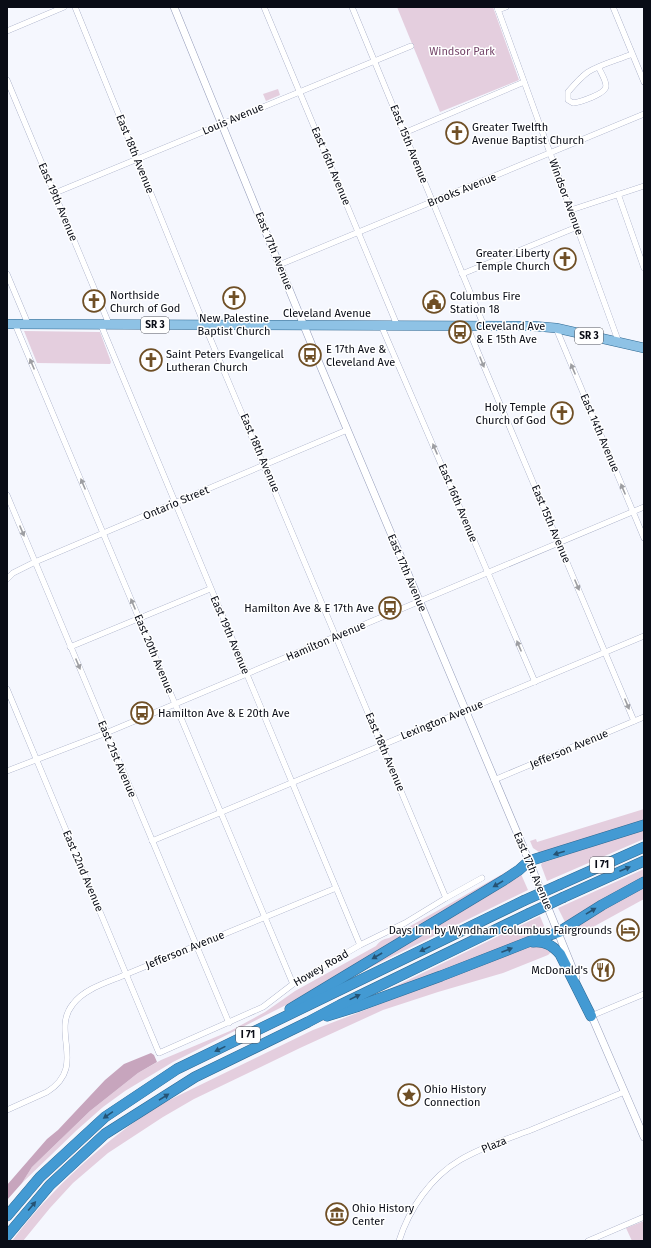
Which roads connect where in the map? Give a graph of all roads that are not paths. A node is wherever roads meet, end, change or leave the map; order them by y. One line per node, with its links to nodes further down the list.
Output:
1 (64, 7): 9 (street)
2 (75, 7): 22 (street, East 18th Avenue)
3 (174, 7): 19 (street, East 17th Avenue)
4 (264, 7): 17 (street, East 16th Avenue)
5 (352, 7): 12 (street, East 15th Avenue)
6 (506, 7): 8 (street)
7 (613, 7): 11 (street)
8 (498, 9): 15 (street, Windsor Avenue)
9 (7, 31)
10 (411, 46): 12 (street, Louis Avenue)
11 (632, 54): 13 (street); 16 (street)
12 (374, 61): 17 (street, Louis Avenue); 20 (street, East 15th Avenue)
13 (599, 68): 13 (street)
14 (7, 80): 24 (street, East 19th Avenue)
15 (524, 82): 20 (street); 21 (street, Windsor Avenue)
16 (644, 82)
17 (300, 92): 19 (street, Louis Avenue); 29 (street, East 16th Avenue)
18 (644, 114): 21 (street, Brooks Avenue)
19 (222, 124): 22 (street, Louis Avenue); 30 (street, East 17th Avenue)
20 (404, 133): 26 (street, East 15th Avenue)
21 (550, 153): 26 (street, Brooks Avenue); 27 (street, Windsor Avenue)
22 (137, 159): 24 (street, Louis Avenue); 37 (street, East 18th Avenue)
23 (644, 186): 25 (street)
24 (54, 193): 36 (street, East 19th Avenue)
25 (618, 194): 27 (street); 31 (street)
26 (433, 202): 29 (street, Brooks Avenue); 33 (street, East 15th Avenue)
27 (571, 210): 28 (street, Windsor Avenue)
28 (577, 227): 33 (street); 44 (street, Windsor Avenue)
29 (358, 232): 30 (street, Brooks Avenue); 40 (street, East 16th Avenue)
30 (279, 265): 38 (street, East 17th Avenue)
31 (644, 268)
32 (7, 274): 35 (street)
33 (462, 274): 42 (street, East 15th Avenue)
34 (11, 324): 35 (main road, Cleveland Avenue / SR 3); 52 (street, East 20th Avenue, one-way to 34)
35 (28, 324): 36 (main road, Cleveland Avenue / SR 3)
36 (105, 324): 37 (main road, Cleveland Avenue / SR 3); 49 (street, East 19th Avenue)
37 (206, 325): 38 (main road, Cleveland Avenue / SR 3); 47 (street, East 18th Avenue)
38 (304, 325): 39 (main road, Cleveland Avenue / SR 3); 46 (street, East 17th Avenue)
39 (381, 325): 40 (main road, Cleveland Avenue / SR 3); 56 (street, East 16th Avenue, one-way to 39)
40 (397, 325): 41 (main road, Cleveland Avenue / SR 3)
41 (467, 326): 42 (main road, Cleveland Avenue / SR 3); 54 (street, East 15th Avenue, one-way to 54)
42 (484, 326): 43 (main road, Cleveland Avenue / SR 3)
43 (556, 328): 44 (main road, Cleveland Avenue / SR 3); 51 (street, East 14th Avenue, one-way to 43)
44 (619, 342): 45 (main road, Cleveland Avenue / SR 3)
45 (644, 348)
46 (347, 430): 47 (street, Ontario Street); 59 (street, East 17th Avenue)
47 (265, 465): 49 (street, Ontario Street); 61 (street, East 18th Avenue)
48 (7, 495): 55 (street, East 21st Avenue, one-way to 55)
49 (175, 503): 52 (street, Ontario Street); 58 (street, East 19th Avenue)
50 (644, 507): 51 (street, Hamilton Avenue)
51 (633, 512): 53 (street, East 14th Avenue); 54 (street, Hamilton Avenue)
52 (103, 533): 55 (street, Ontario Street); 60 (street, East 20th Avenue, one-way to 52)
53 (644, 538)
54 (559, 542): 56 (street, Hamilton Avenue); 64 (street, East 15th Avenue, one-way to 64)
55 (35, 562): 57 (street, Ontario Street); 63 (street, East 21st Avenue)
56 (488, 573): 59 (street, Hamilton Avenue); 66 (street, East 16th Avenue, one-way to 56)
57 (7, 579)
58 (210, 589): 60 (street); 65 (street, East 19th Avenue)
59 (420, 602): 61 (street, Hamilton Avenue); 69 (street, East 17th Avenue)
60 (139, 619): 63 (street); 68 (street, East 20th Avenue)
61 (336, 636): 65 (street, Hamilton Avenue); 73 (street, East 18th Avenue)
62 (644, 636): 64 (street, Lexington Avenue)
63 (70, 647): 72 (street, East 21st Avenue, one-way to 72)
64 (605, 652): 66 (street, Lexington Avenue); 71 (street, East 15th Avenue, one-way to 71)
65 (246, 674): 68 (street, Hamilton Avenue); 77 (street, East 19th Avenue)
66 (535, 682): 69 (street, Lexington Avenue)
67 (7, 689): 74 (street, East 22nd Avenue)
68 (175, 704): 72 (street, Hamilton Avenue); 78 (street, East 20th Avenue)
69 (465, 711): 73 (street, Lexington Avenue); 76 (street, East 17th Avenue)
70 (644, 717): 71 (street, Jefferson Avenue)
71 (634, 721): 76 (street, Jefferson Avenue)
72 (106, 733): 74 (street, Hamilton Avenue); 80 (street, East 21st Avenue)
73 (382, 745): 77 (street, Lexington Avenue); 87 (street, East 18th Avenue)
74 (36, 760): 75 (street, Hamilton Avenue); 93 (street, East 22nd Avenue)
75 (7, 771)
76 (494, 780): 82 (street, East 17th Avenue)
77 (292, 783): 78 (street, Lexington Avenue); 86 (street, East 19th Avenue)
78 (220, 813): 80 (street, Lexington Avenue); 88 (street, East 20th Avenue)
79 (644, 825): 82 (highway, one-way to 82)
80 (152, 841): 92 (street, East 21st Avenue)
81 (644, 847): 99 (highway, I 71, one-way to 99, bridge)
82 (529, 861): 89 (street, East 17th Avenue); 99 (highway, one-way to 99)
83 (644, 861): 97 (highway, I 71, one-way to 83, bridge)
84 (482, 878): 87 (street, Howey Road)
85 (644, 882): 89 (highway, one-way to 85)
86 (336, 888): 88 (street, Jefferson Avenue); 91 (street, East 19th Avenue)
87 (446, 898): 91 (street, Howey Road)
88 (264, 917): 92 (street, Jefferson Avenue); 94 (street, East 20th Avenue)
89 (559, 932): 90 (highway); 96 (street, East 17th Avenue)
90 (528, 942): 96 (highway); 97 (highway, one-way to 90)
91 (360, 945): 94 (street, Howey Road)
92 (196, 946): 93 (street, Jefferson Avenue); 98 (street, East 21st Avenue)
93 (127, 974): 100 (street, East 22nd Avenue); 102 (street, Jefferson Avenue)
94 (293, 984): 98 (street, Howey Road)
95 (644, 994): 96 (street)
96 (591, 1016): 101 (street, East 17th Avenue)
97 (308, 1022): 106 (highway, I 71, one-way to 97)
98 (229, 1023): 100 (street, Howey Road)
99 (250, 1034): 104 (highway, I 71, one-way to 104)
100 (159, 1053)
101 (624, 1092): 103 (street, East 17th Avenue); 107 (street, Plaza)
102 (7, 1110)
103 (644, 1137)
104 (7, 1216)
105 (644, 1217): 108 (street)
106 (7, 1236)
107 (398, 1241)
108 (588, 1241)

